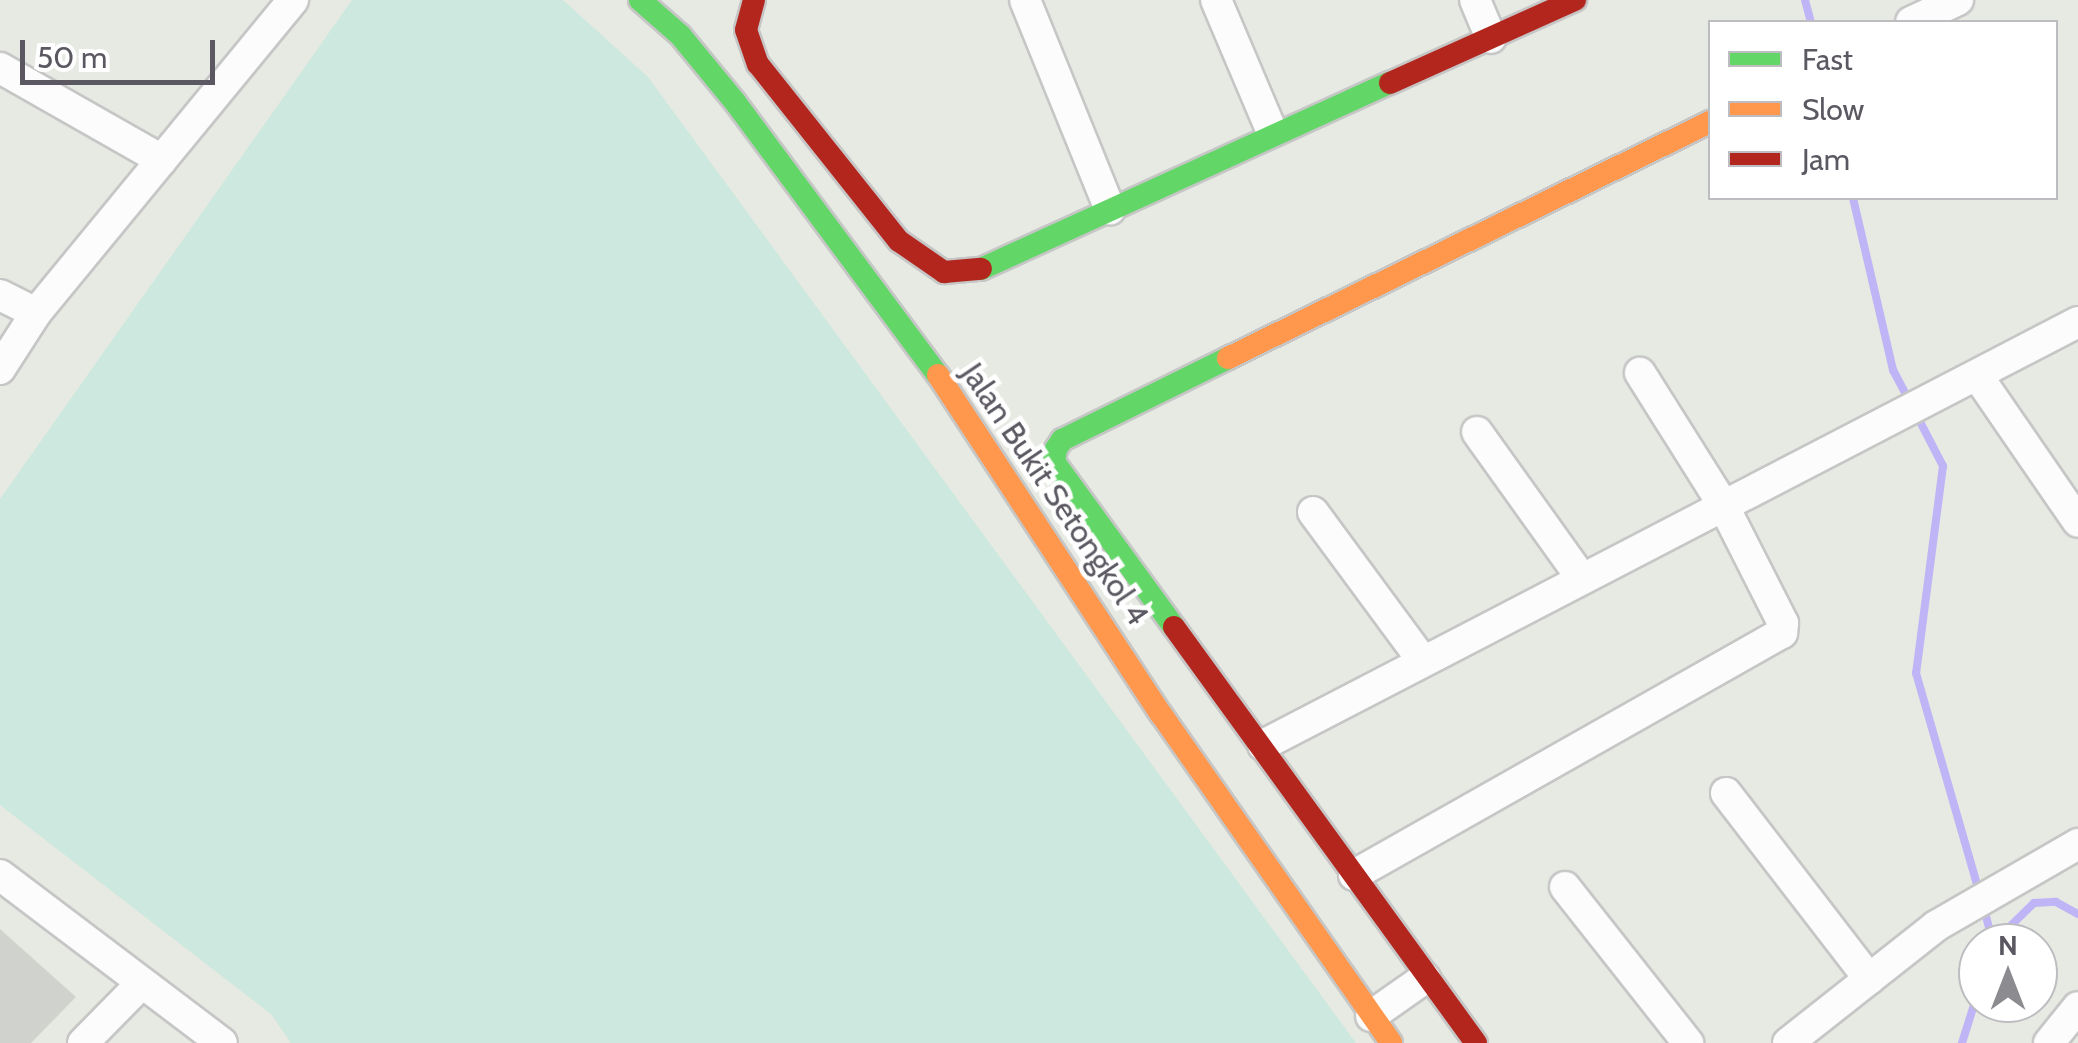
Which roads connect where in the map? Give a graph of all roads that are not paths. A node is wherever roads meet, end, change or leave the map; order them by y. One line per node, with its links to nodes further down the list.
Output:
1 (292, 0): 14 (street)
2 (640, 0): 38 (street, Jalan Bukit Setongkol 4)
3 (754, 0): 15 (street)
4 (1025, 0): 15 (street)
5 (1216, 0): 13 (street)
6 (1474, 0): 10 (street)
7 (1574, 0): 10 (street)
8 (1958, 0): 9 (street)
9 (1915, 20)
10 (1491, 38): 13 (street)
11 (0, 68): 14 (street)
12 (1708, 123): 28 (street)
13 (1272, 132): 15 (street)
14 (162, 160): 17 (street)
15 (1110, 209)
16 (0, 295): 17 (street)
17 (36, 313): 19 (street)
18 (2078, 322): 21 (street)
19 (0, 369)
20 (1640, 373): 23 (street)
21 (1964, 381): 23 (street); 25 (street)
22 (1477, 432): 26 (street)
23 (1722, 502): 26 (street); 32 (street)
24 (1313, 512): 27 (street)
25 (2078, 522)
26 (1581, 577): 27 (street)
27 (1423, 661): 28 (street)
28 (1264, 745): 32 (street)
29 (1726, 793): 35 (street)
30 (2066, 859): 35 (street)
31 (0, 875): 36 (street)
32 (1354, 875): 34 (street)
33 (1565, 888): 43 (street)
34 (1425, 978): 38 (street); 42 (street)
35 (1870, 979): 44 (street)
36 (142, 983): 39 (street); 40 (street)
37 (2078, 1007): 45 (street)
38 (1371, 1016): 41 (street, Jalan Bukit Setongkol 4)
39 (83, 1043)
40 (222, 1043)
41 (1391, 1043)
42 (1476, 1043)
43 (1688, 1043)
44 (1788, 1043)
45 (2048, 1043)

